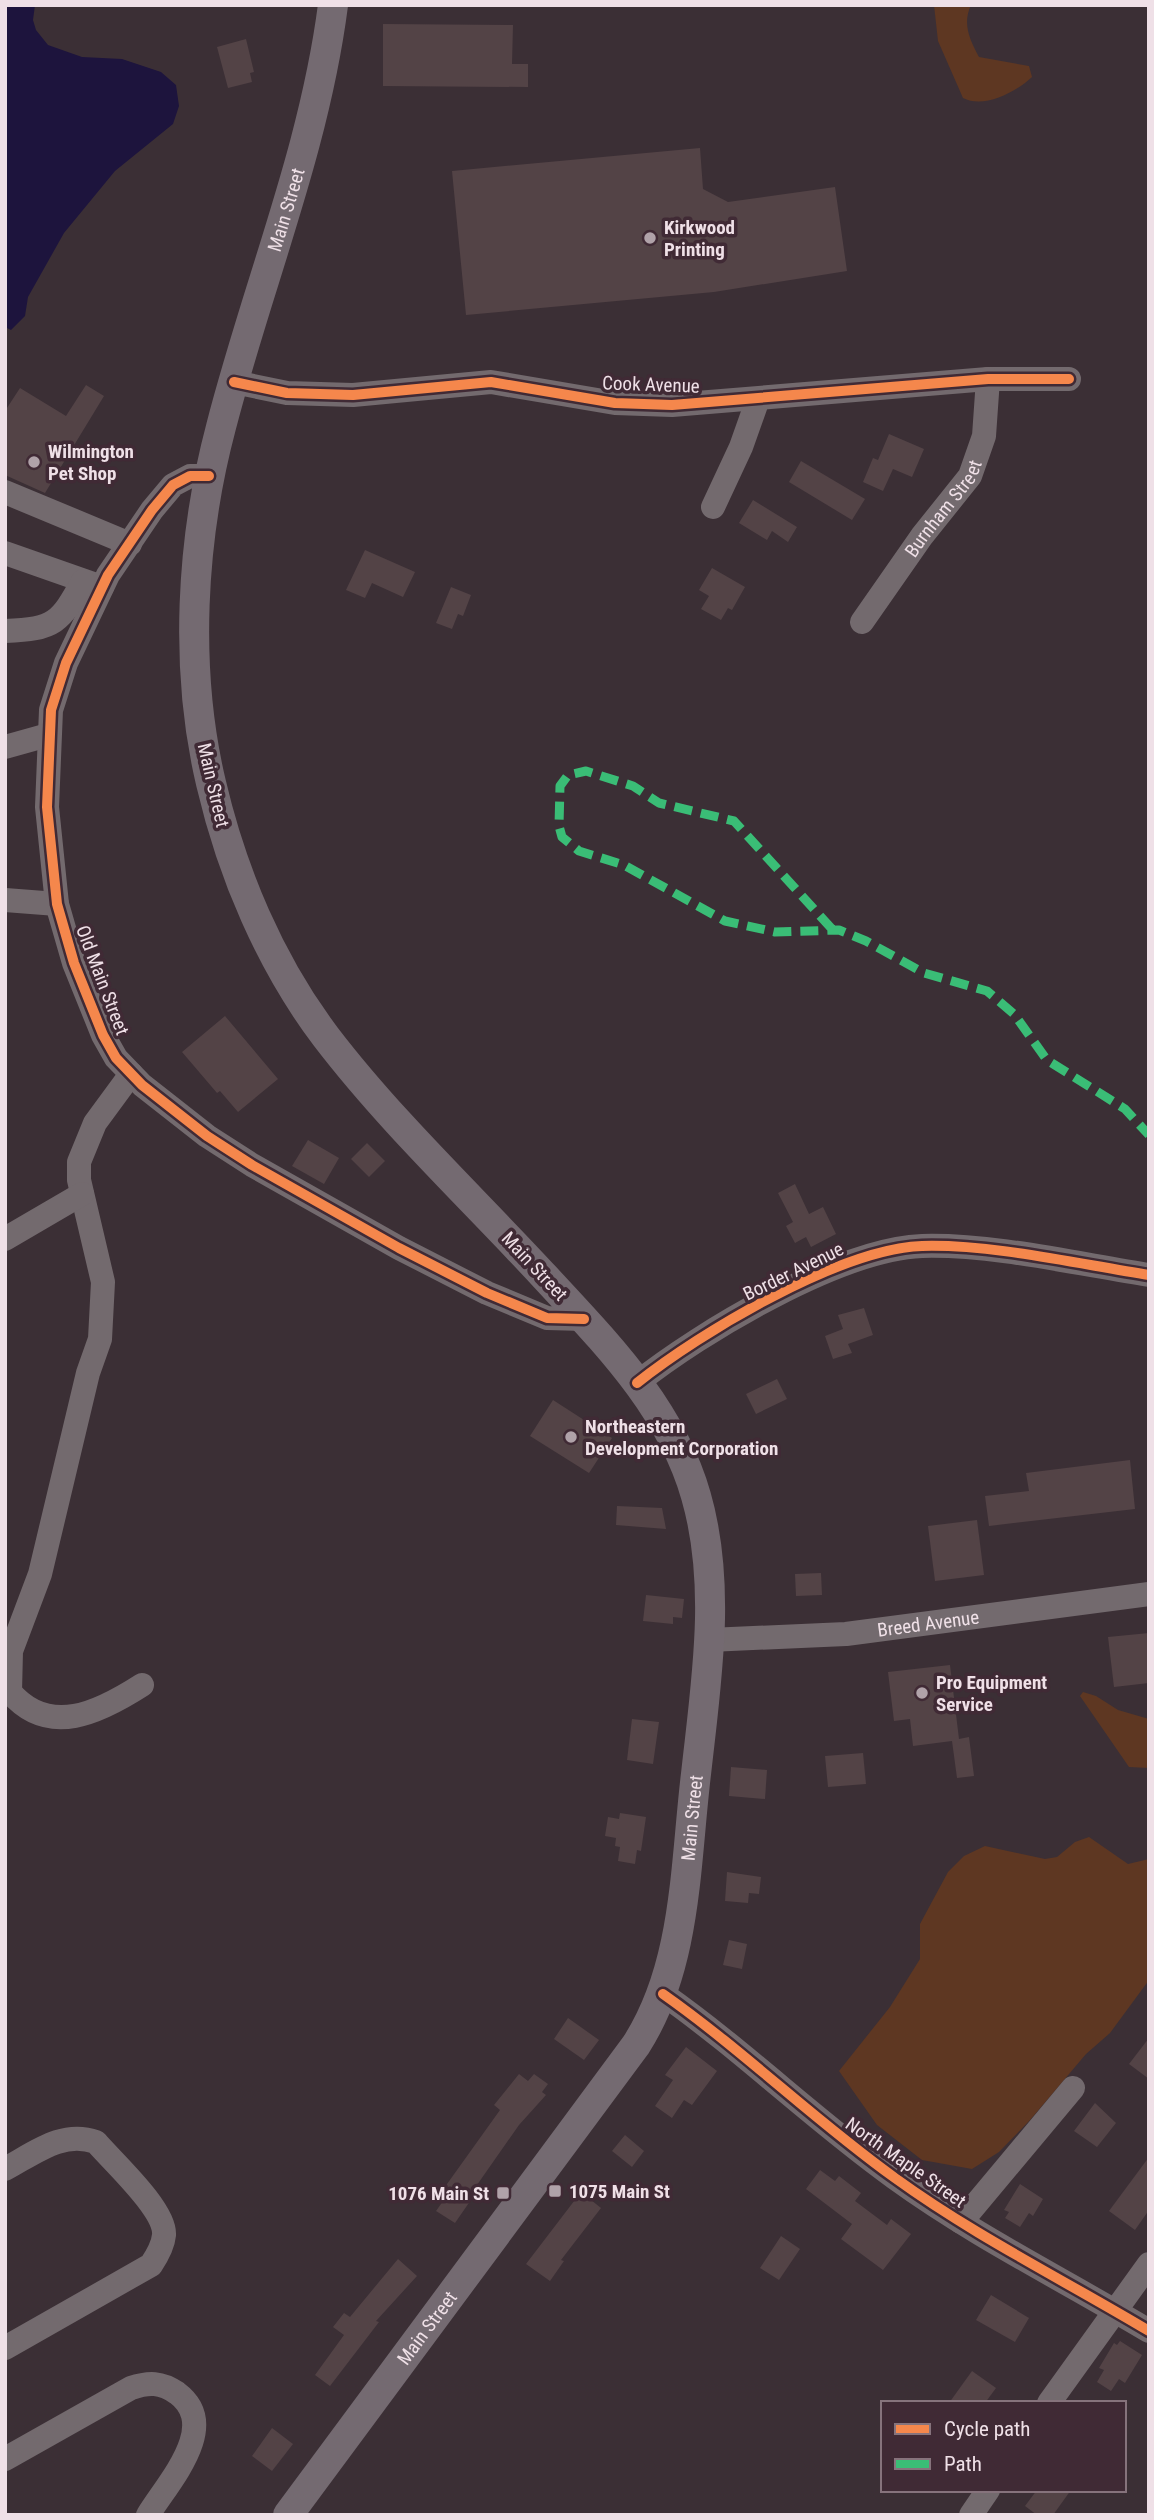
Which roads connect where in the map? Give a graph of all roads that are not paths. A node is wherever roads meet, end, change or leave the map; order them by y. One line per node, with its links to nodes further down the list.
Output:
1 (333, 5): 4 (main road, Main Street)
2 (988, 379): 3 (street, Cook Avenue); 5 (street, Cook Avenue); 12 (street, Burnham Street)
3 (1069, 379)
4 (234, 383): 5 (street, Cook Avenue); 6 (main road, Main Street)
5 (758, 399): 8 (street)
6 (209, 476): 9 (street, Old Main Street); 22 (main road, Main Street)
7 (5, 492): 9 (street)
8 (713, 507)
9 (130, 544): 11 (street, Old Main Street)
10 (5, 553): 11 (street)
11 (92, 584): 13 (street); 14 (street, Old Main Street)
12 (862, 622)
13 (5, 631)
14 (48, 735): 15 (street); 17 (street, Old Main Street)
15 (5, 747)
16 (5, 900): 17 (street)
17 (57, 904): 18 (street, Old Main Street)
18 (131, 1074): 19 (street); 22 (street, Old Main Street)
19 (82, 1194): 20 (street); 26 (street)
20 (5, 1239)
21 (1149, 1275): 23 (street, Border Avenue)
22 (584, 1319): 23 (main road, Main Street)
23 (637, 1384): 25 (main road, Main Street)
24 (1149, 1594): 25 (street, Breed Avenue)
25 (709, 1640): 27 (main road, Main Street)
26 (142, 1685)
27 (663, 1994): 30 (street, North Maple Street); 39 (main road, Main Street)
28 (1073, 2088): 30 (street)
29 (5, 2169): 34 (street)
30 (961, 2222): 32 (street, North Maple Street)
31 (1149, 2264): 32 (street)
32 (1114, 2310): 33 (street, North Maple Street); 35 (street)
33 (1149, 2331)
34 (5, 2348)
35 (1050, 2401)
36 (5, 2459): 38 (street)
37 (987, 2492): 40 (street)
38 (148, 2515)
39 (288, 2515)
40 (971, 2515)

